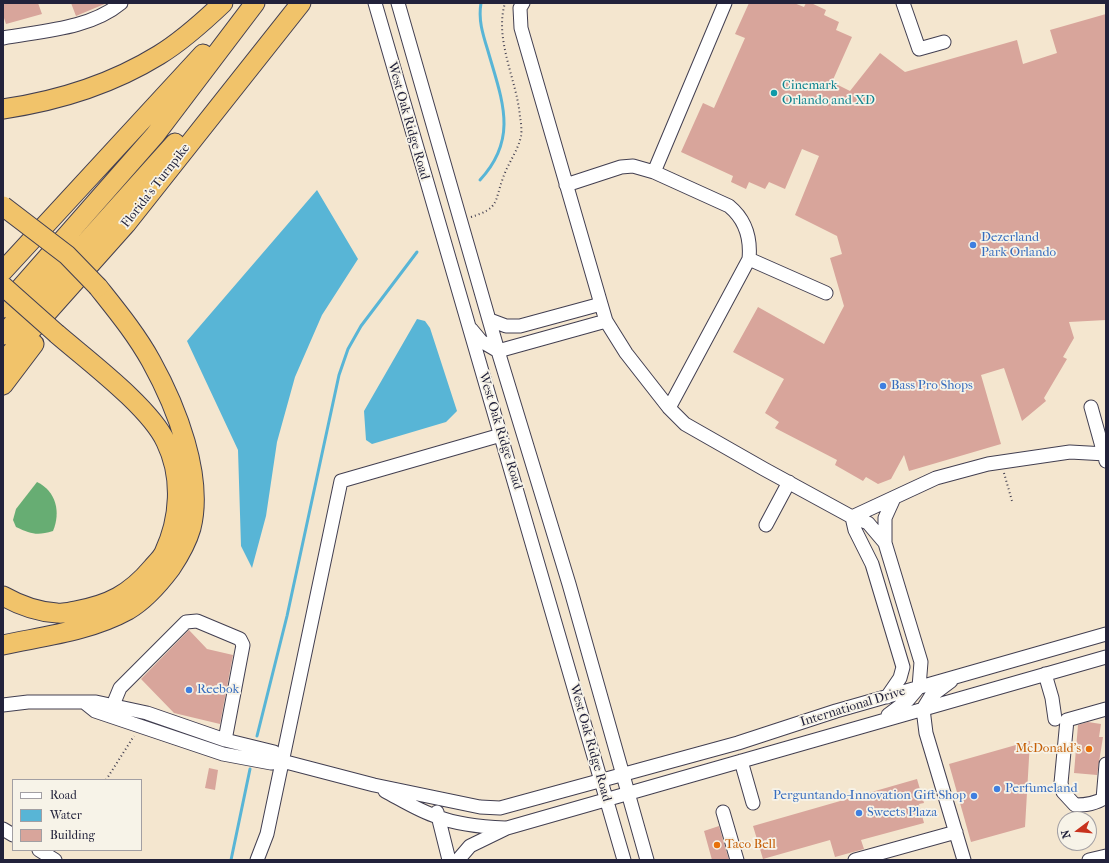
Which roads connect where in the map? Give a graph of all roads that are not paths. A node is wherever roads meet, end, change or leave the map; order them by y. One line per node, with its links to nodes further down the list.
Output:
1 (121, 3): 11 (street)
2 (223, 3): 13 (highway)
3 (250, 3): 19 (highway)
4 (255, 3): 23 (highway)
5 (301, 3): 17 (highway, Florida's Turnpike); 27 (highway)
6 (375, 3): 26 (street, West Oak Ridge Road)
7 (398, 3): 24 (street, West Oak Ridge Road)
8 (523, 3): 15 (street)
9 (725, 3): 14 (street)
10 (903, 3): 12 (street)
11 (3, 38)
12 (944, 42)
13 (3, 109)
14 (654, 172): 15 (street); 18 (street)
15 (566, 185): 22 (street)
16 (3, 206): 42 (highway, bridge)
17 (126, 224): 29 (highway, Florida's Turnpike); 30 (highway)
18 (749, 258): 21 (street); 32 (street)
19 (3, 271)
20 (3, 286): 40 (highway, bridge)
21 (826, 293)
22 (601, 304): 24 (street); 25 (street)
23 (3, 308)
24 (490, 320): 28 (street, West Oak Ridge Road)
25 (606, 321): 28 (street); 32 (street)
26 (467, 325): 28 (street); 33 (street, West Oak Ridge Road)
27 (3, 335)
28 (498, 351): 58 (street, West Oak Ridge Road)
29 (3, 362)
30 (3, 385)
31 (1092, 407): 34 (street)
32 (669, 408): 35 (street)
33 (501, 435): 55 (street); 59 (street, West Oak Ridge Road)
34 (1105, 456): 36 (street)
35 (789, 482): 37 (street); 38 (street)
36 (894, 498): 37 (street); 39 (street)
37 (852, 517): 39 (street); 47 (street)
38 (766, 525)
39 (884, 543): 46 (street)
40 (3, 596)
41 (1106, 634): 45 (street, International Drive)
42 (3, 645)
43 (1106, 657): 44 (street, International Drive)
44 (1045, 674): 49 (street, International Drive); 52 (street)
45 (961, 675): 46 (street, International Drive); 49 (street)
46 (920, 687): 47 (street, International Drive); 53 (street)
47 (887, 696): 58 (street, International Drive)
48 (3, 704): 51 (street)
49 (922, 709): 53 (street, International Drive); 70 (street)
50 (1106, 709): 63 (street)
51 (119, 710): 54 (street); 54 (street); 55 (street)
52 (1055, 719)
53 (876, 722): 56 (street, International Drive)
54 (225, 740): 55 (street)
55 (282, 761): 60 (street); 75 (street)
56 (740, 761): 61 (street, International Drive); 65 (street)
57 (1106, 764): 63 (street)
58 (623, 776): 59 (street, International Drive); 61 (street, West Oak Ridge Road)
59 (601, 782): 62 (street, International Drive); 64 (street, West Oak Ridge Road)
60 (374, 785): 62 (street, International Drive); 67 (street)
61 (628, 793): 64 (street, International Drive); 79 (street, West Oak Ridge Road)
62 (434, 796): 67 (street)
63 (1105, 798)
64 (606, 799): 68 (street, International Drive); 78 (street, West Oak Ridge Road)
65 (753, 803)
66 (723, 812): 80 (street)
67 (439, 818): 68 (street); 76 (street)
68 (507, 828): 77 (street)
69 (3, 829): 71 (street)
70 (956, 832): 81 (street); 82 (street)
71 (12, 834)
72 (41, 851): 74 (street)
73 (1106, 856): 83 (street)
74 (55, 860)
75 (257, 860)
76 (449, 860)
77 (458, 860)
78 (624, 860)
79 (647, 860)
80 (737, 860)
81 (855, 860)
82 (964, 860)
83 (1089, 860)

